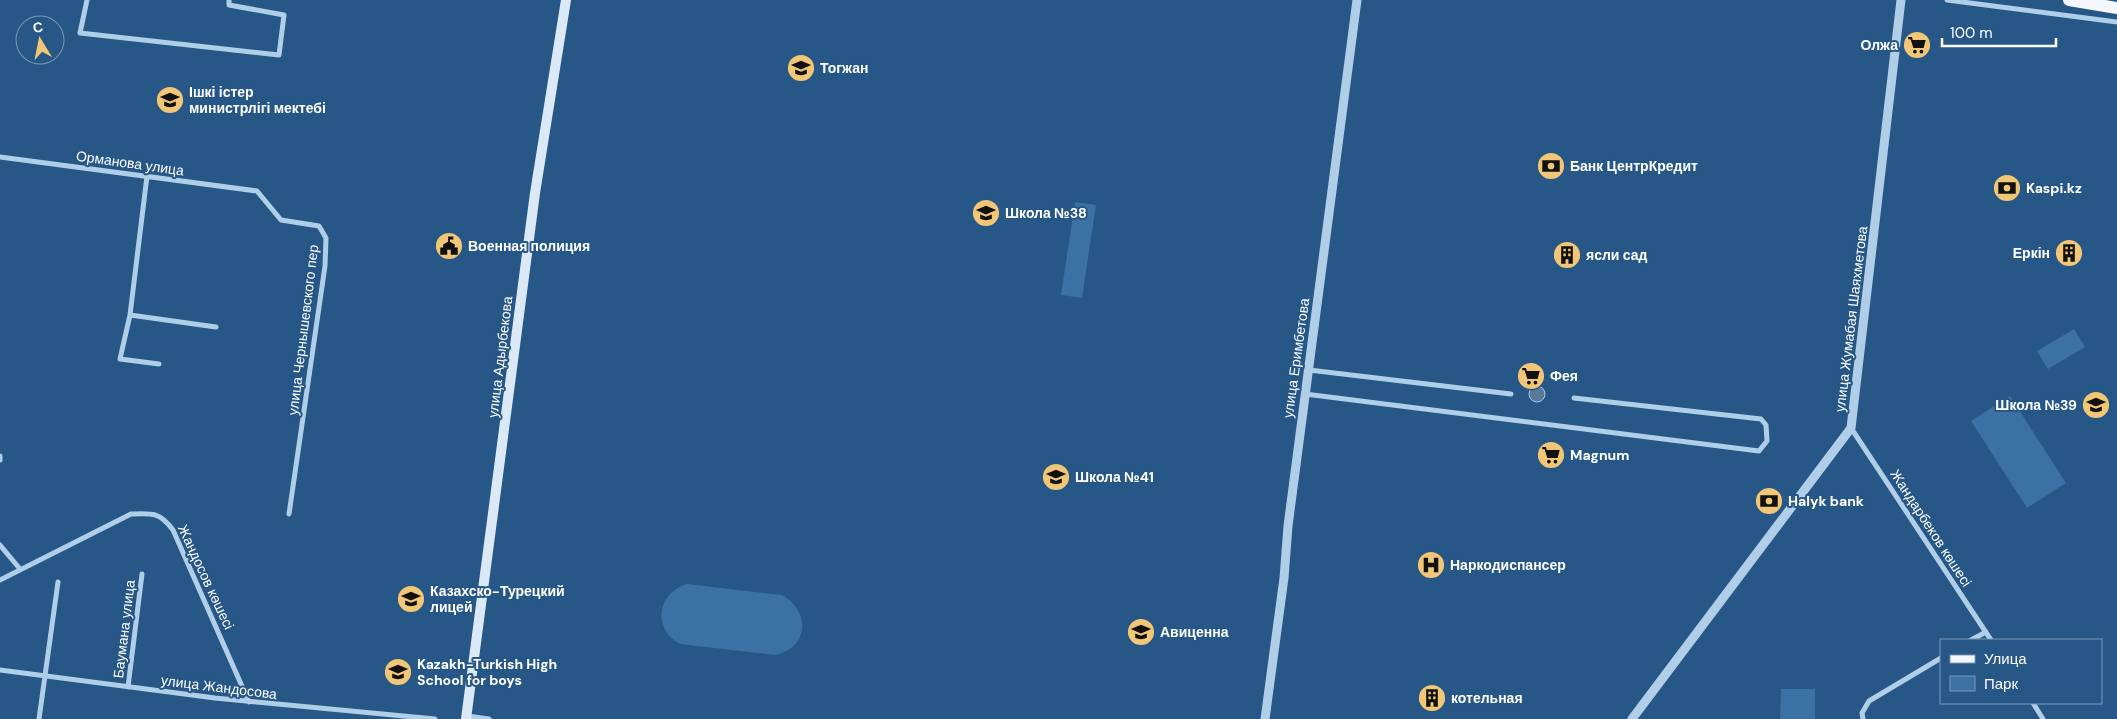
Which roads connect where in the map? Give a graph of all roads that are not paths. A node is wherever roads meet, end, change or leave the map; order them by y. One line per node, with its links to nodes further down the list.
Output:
1 (87, 0): 2 (street)
2 (229, 0)
3 (566, 0): 36 (main road, улица Адырбекова)
4 (1358, 0): 16 (street, улица Еримбетова)
5 (1901, 0): 20 (street, улица Жумабая Шаяхметова)
6 (1947, 0): 9 (street)
7 (2069, 0): 8 (main road)
8 (2117, 8)
9 (2117, 22)
10 (0, 157): 11 (street, Орманова улица)
11 (147, 176): 12 (street, Орманова улица); 13 (street)
12 (257, 191): 21 (street, улица Чернышевского пер)
13 (130, 314): 14 (street); 15 (street)
14 (216, 327)
15 (159, 364)
16 (1308, 370): 17 (street, улица Еримбетова); 18 (street)
17 (1305, 394): 19 (street); 40 (street, улица Еримбетова)
18 (1511, 394)
19 (1574, 398)
20 (1851, 428): 27 (street, Жандарбеков көшесі); 41 (street, улица Жумабая Шаяхметова)
21 (289, 514)
22 (0, 545): 23 (street)
23 (20, 569): 25 (street, Жандосов көшесі); 34 (street, Жандосов көшесі)
24 (142, 574): 33 (street, Баумана улица)
25 (0, 580)
26 (58, 582): 32 (street)
27 (1986, 632): 28 (street); 29 (street, Жандарбеков көшесі)
28 (1973, 639)
29 (1990, 639)
30 (1940, 659): 42 (street)
31 (0, 670): 32 (street, улица Жандосова)
32 (45, 676): 33 (street, улица Жандосова); 37 (street)
33 (128, 687): 34 (street, улица Жандосова)
34 (250, 702): 38 (street, улица Жандосова)
35 (2033, 704): 43 (street)
36 (467, 718): 39 (street)
37 (39, 719)
38 (435, 719)
39 (489, 719)
40 (1265, 719)
41 (1632, 719)
42 (1863, 719)
43 (2043, 719)

